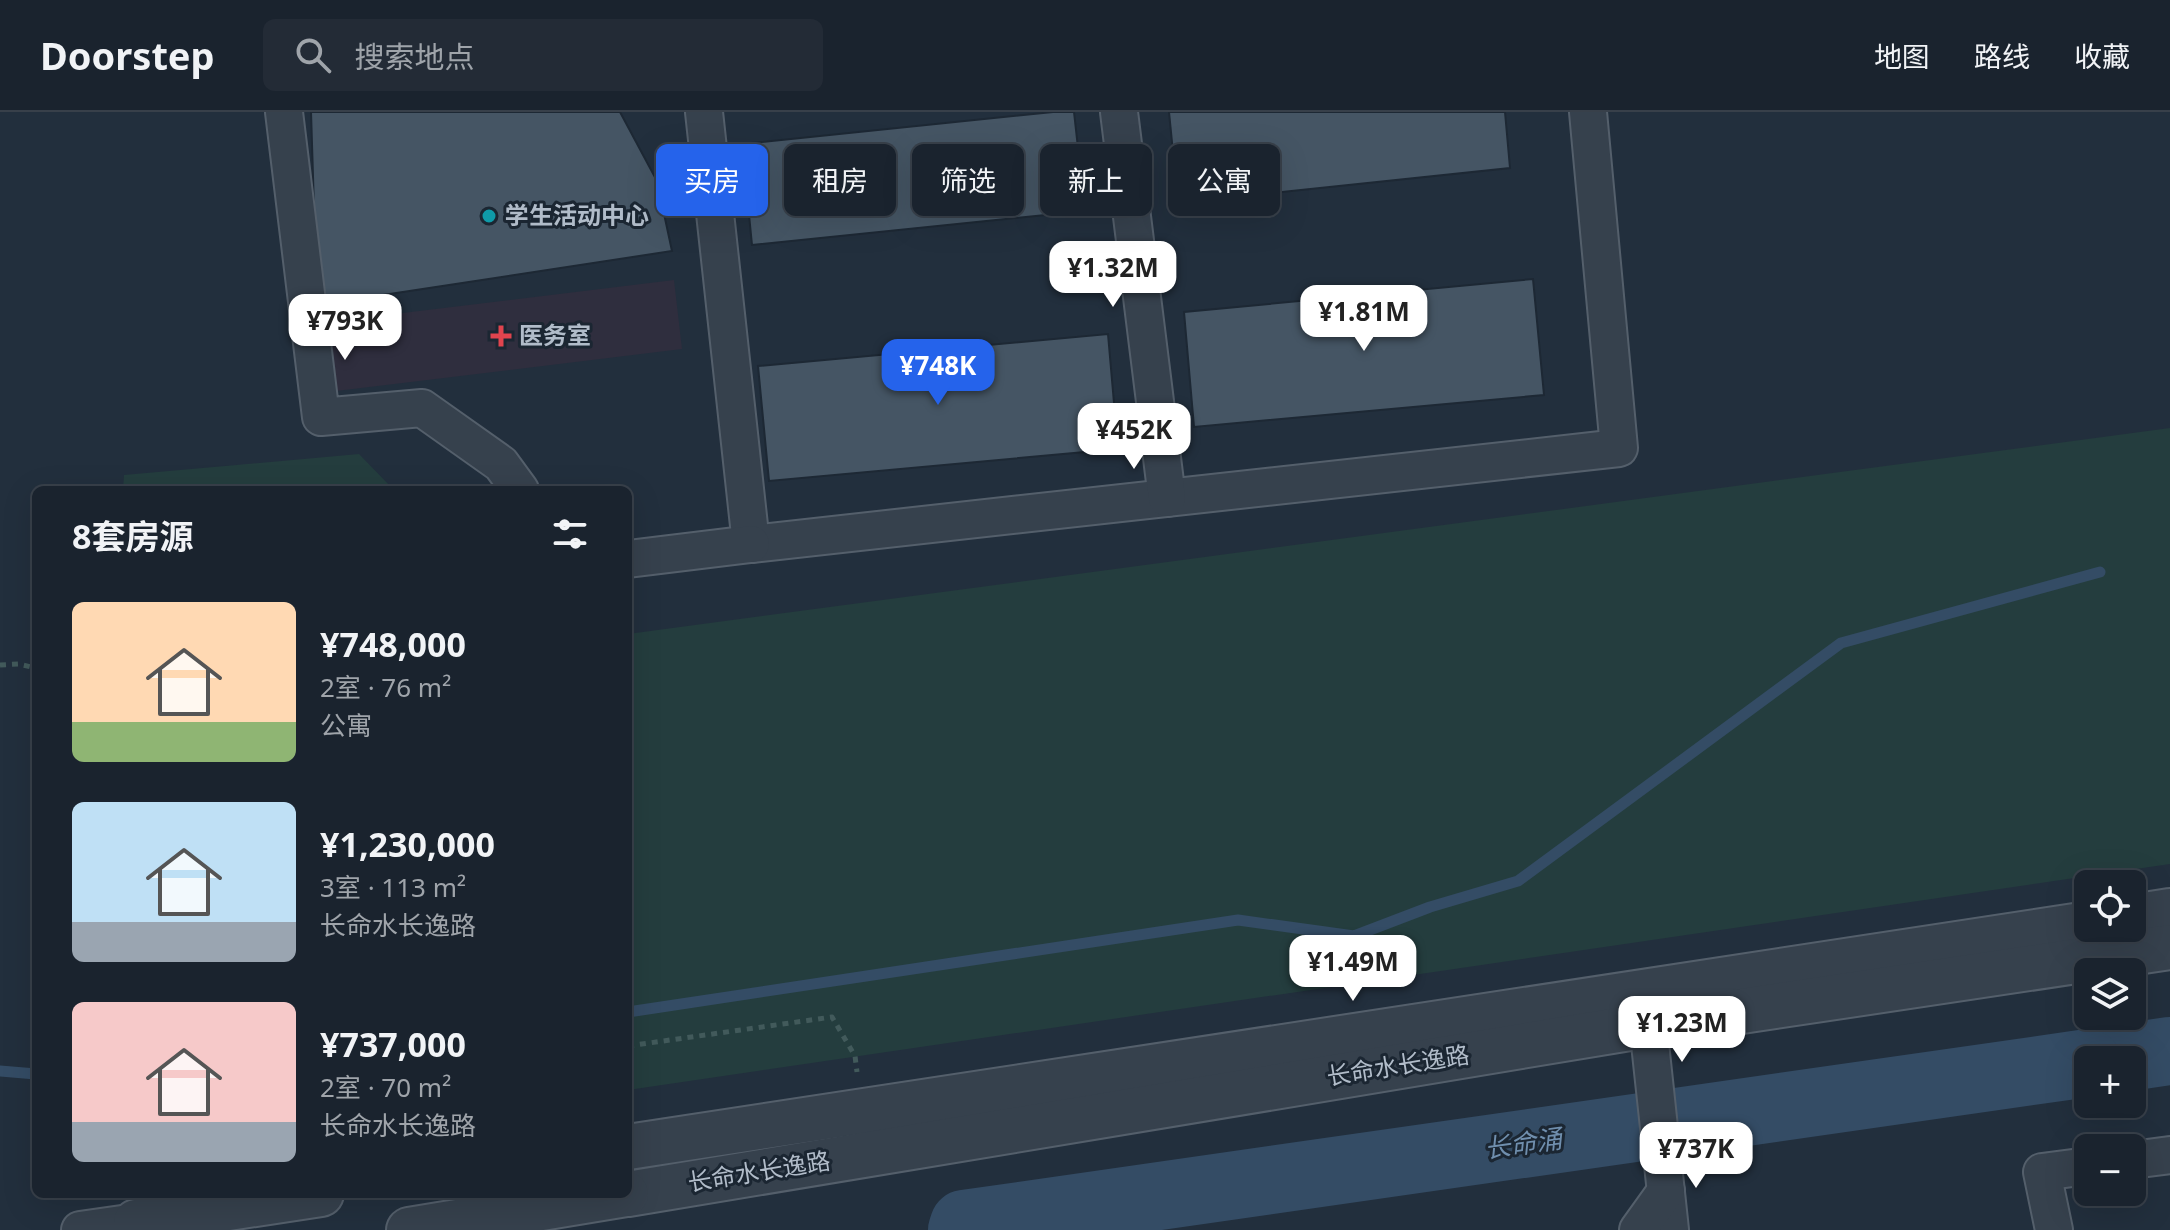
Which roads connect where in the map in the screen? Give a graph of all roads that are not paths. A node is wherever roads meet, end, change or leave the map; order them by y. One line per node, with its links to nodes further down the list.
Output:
1 (284, 112): 5 (street)
2 (704, 112): 7 (street)
3 (1119, 112): 6 (street)
4 (1588, 112): 6 (street)
5 (517, 486)
6 (1167, 498): 7 (street)
7 (751, 544): 8 (street)
8 (632, 559)
9 (2170, 911): 10 (street)
10 (2146, 915)
11 (2074, 926): 14 (street, 长命水长逸路)
12 (2170, 947): 13 (street, 长命水长逸路)
13 (1648, 1025): 18 (street); 19 (street, 长命水长逸路)
14 (632, 1146)
15 (2170, 1155): 16 (street)
16 (2146, 1158)
17 (2074, 1168): 27 (street)
18 (1665, 1174): 25 (street); 26 (street)
19 (632, 1193)
20 (299, 1198): 22 (street)
21 (603, 1198): 24 (street, 长命水长逸路)
22 (141, 1227): 23 (street)
23 (80, 1230)
24 (409, 1230)
25 (1638, 1230)
26 (1670, 1230)
27 (2054, 1230)

